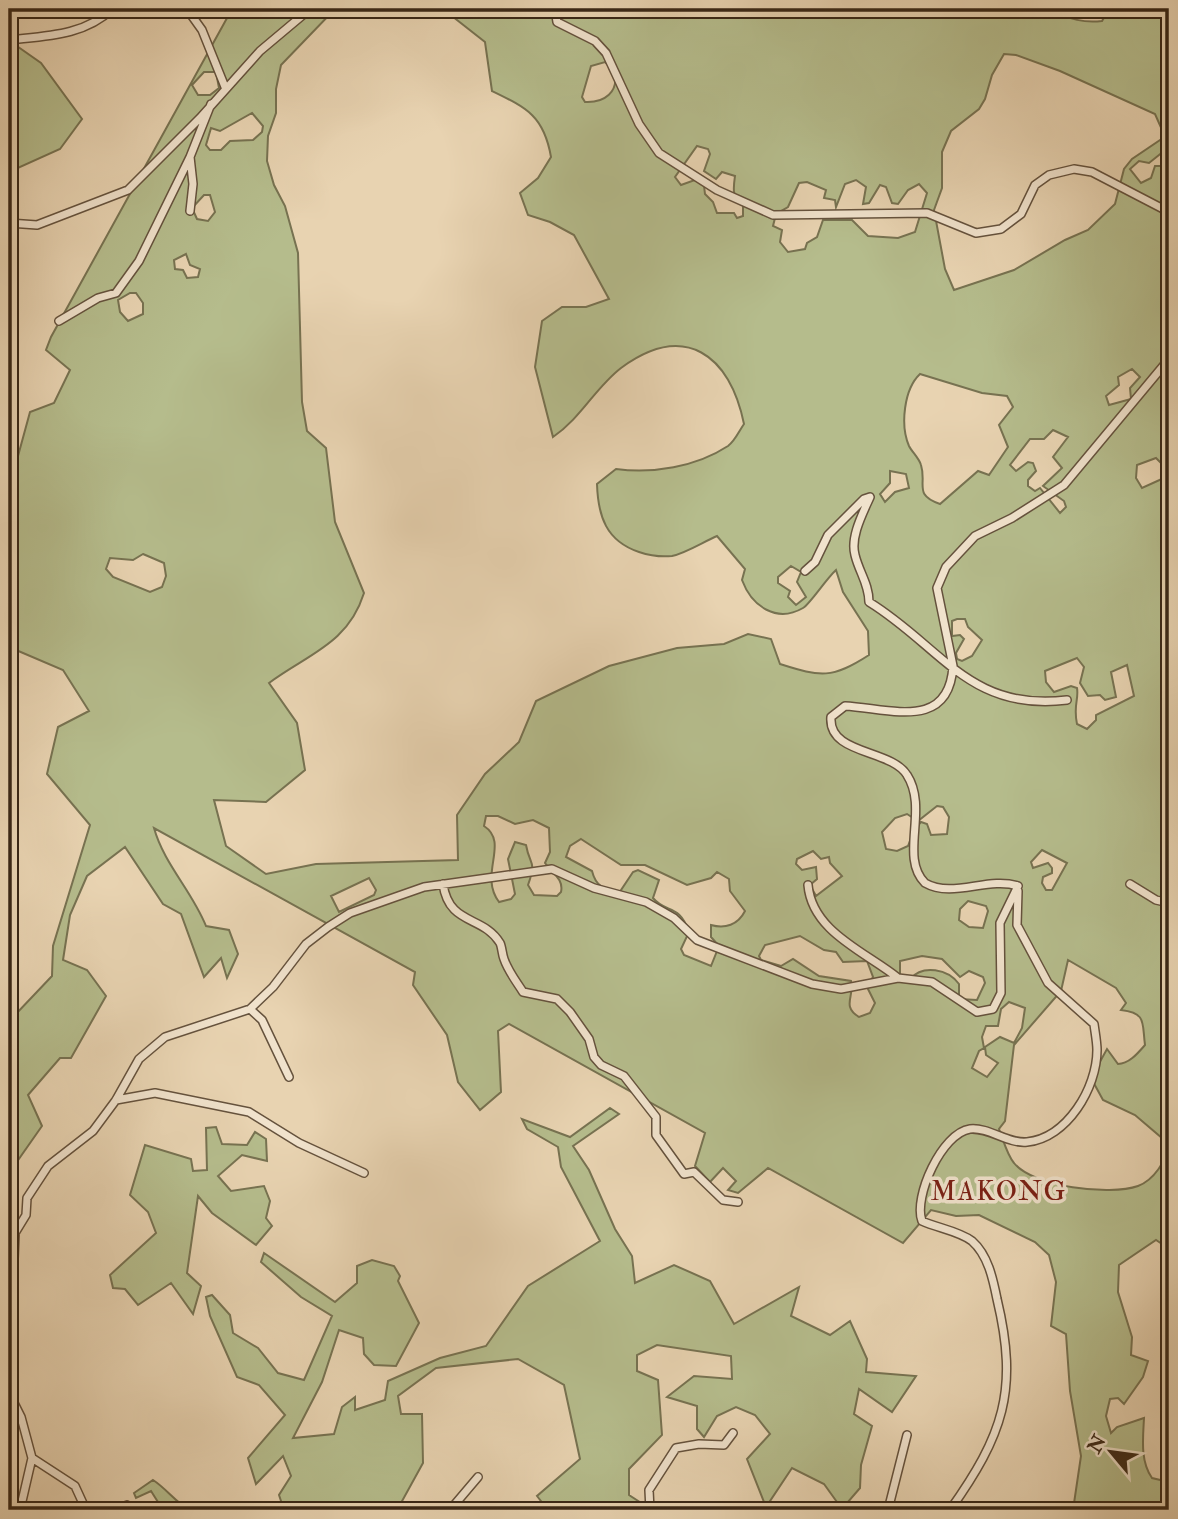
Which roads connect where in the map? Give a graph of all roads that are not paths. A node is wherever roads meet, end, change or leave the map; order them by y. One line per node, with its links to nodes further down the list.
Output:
1 (112, 9): 7 (street)
2 (187, 9): 6 (street)
3 (193, 9): 6 (street)
4 (310, 9): 8 (street)
5 (555, 9): 12 (street)
6 (202, 30): 8 (street)
7 (9, 40)
8 (225, 87): 9 (street)
9 (211, 104): 10 (street); 13 (street)
10 (190, 157): 11 (street); 14 (street)
11 (190, 211)
12 (1169, 212)
13 (9, 223)
14 (59, 321)
15 (1169, 359): 17 (street)
16 (805, 570): 17 (street)
17 (953, 666): 18 (street); 22 (street)
18 (1067, 700)
19 (443, 884): 24 (street); 25 (street); 29 (street)
20 (1130, 884): 23 (street)
21 (808, 885): 24 (street)
22 (1018, 886): 24 (street); 44 (street)
23 (1169, 903)
24 (898, 978)
25 (250, 1009): 26 (street); 27 (street)
26 (289, 1077)
27 (116, 1100): 28 (street); 31 (street)
28 (364, 1173)
29 (737, 1202)
30 (9, 1308): 31 (street)
31 (10, 1336): 32 (street)
32 (9, 1390): 35 (street)
33 (733, 1433): 42 (street)
34 (907, 1435): 43 (street)
35 (32, 1458): 38 (street); 39 (street)
36 (478, 1477): 41 (street)
37 (127, 1505): 40 (street)
38 (20, 1510)
39 (86, 1510)
40 (115, 1510)
41 (450, 1510)
42 (650, 1510)
43 (888, 1510)
44 (950, 1510)

